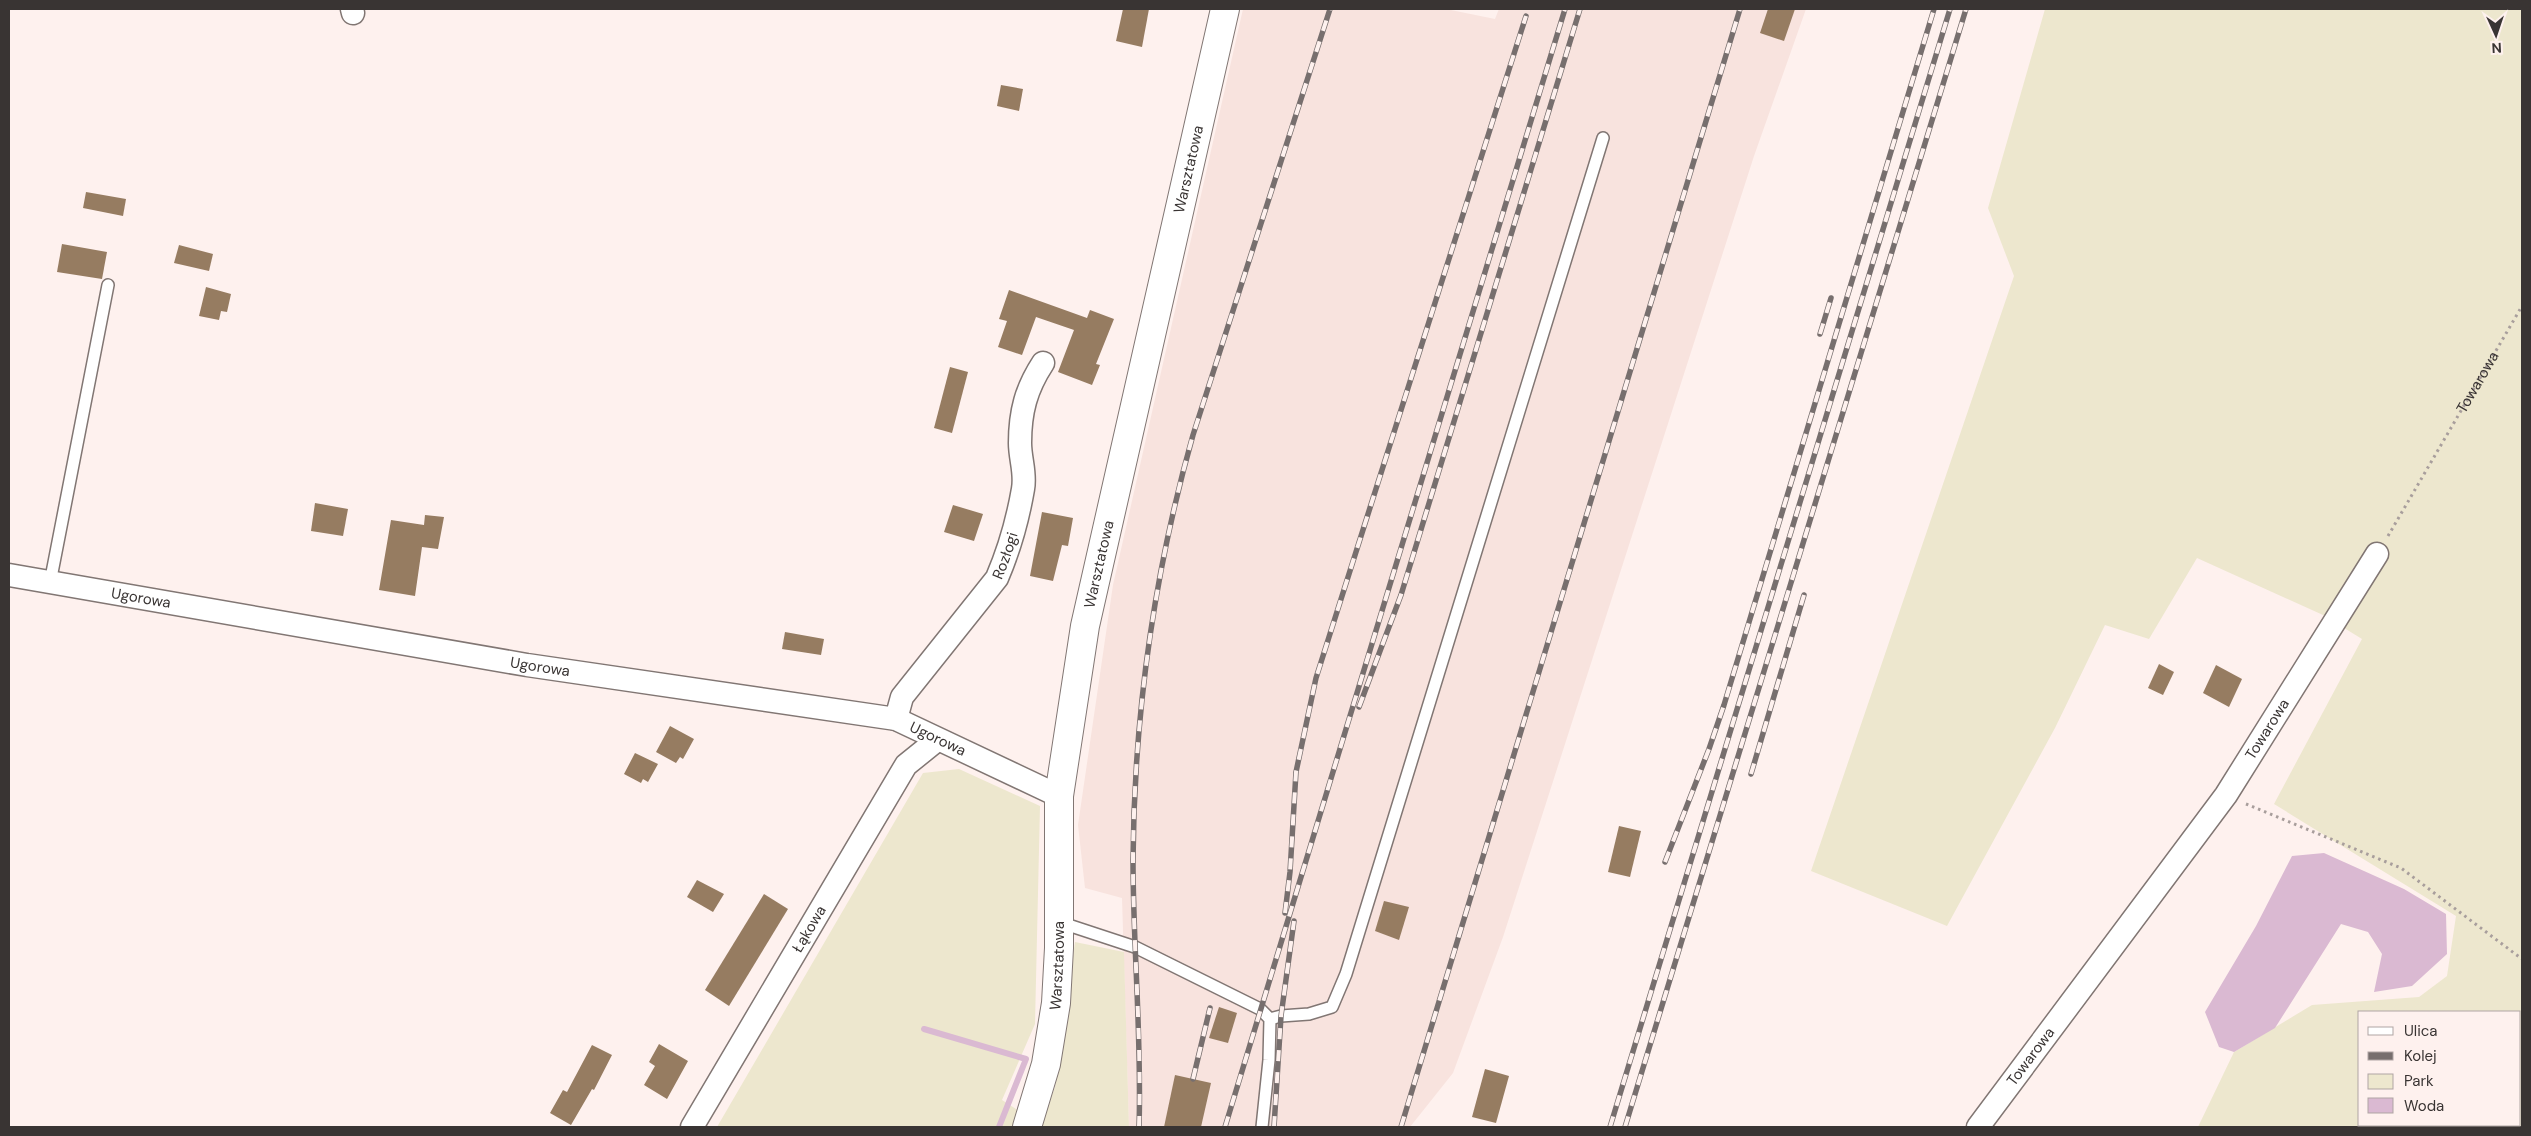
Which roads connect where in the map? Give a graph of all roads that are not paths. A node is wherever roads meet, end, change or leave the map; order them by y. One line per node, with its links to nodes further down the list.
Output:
1 (1225, 9): 10 (street, Warsztatowa)
2 (1603, 138): 12 (lane)
3 (108, 285): 7 (lane)
4 (1043, 363): 8 (street, Rozłogi)
5 (2377, 554): 16 (street, Towarowa)
6 (9, 575): 7 (street, Ugorowa)
7 (50, 582): 8 (street, Ugorowa)
8 (896, 720): 9 (street, Ugorowa)
9 (937, 740): 10 (street, Ugorowa); 13 (street, Łąkowa)
10 (1059, 796): 11 (street, Warsztatowa)
11 (1059, 922): 12 (lane); 14 (street, Warsztatowa)
12 (1270, 1019): 15 (lane)
13 (692, 1127)
14 (1027, 1127)
15 (1262, 1127)
16 (1978, 1127)

